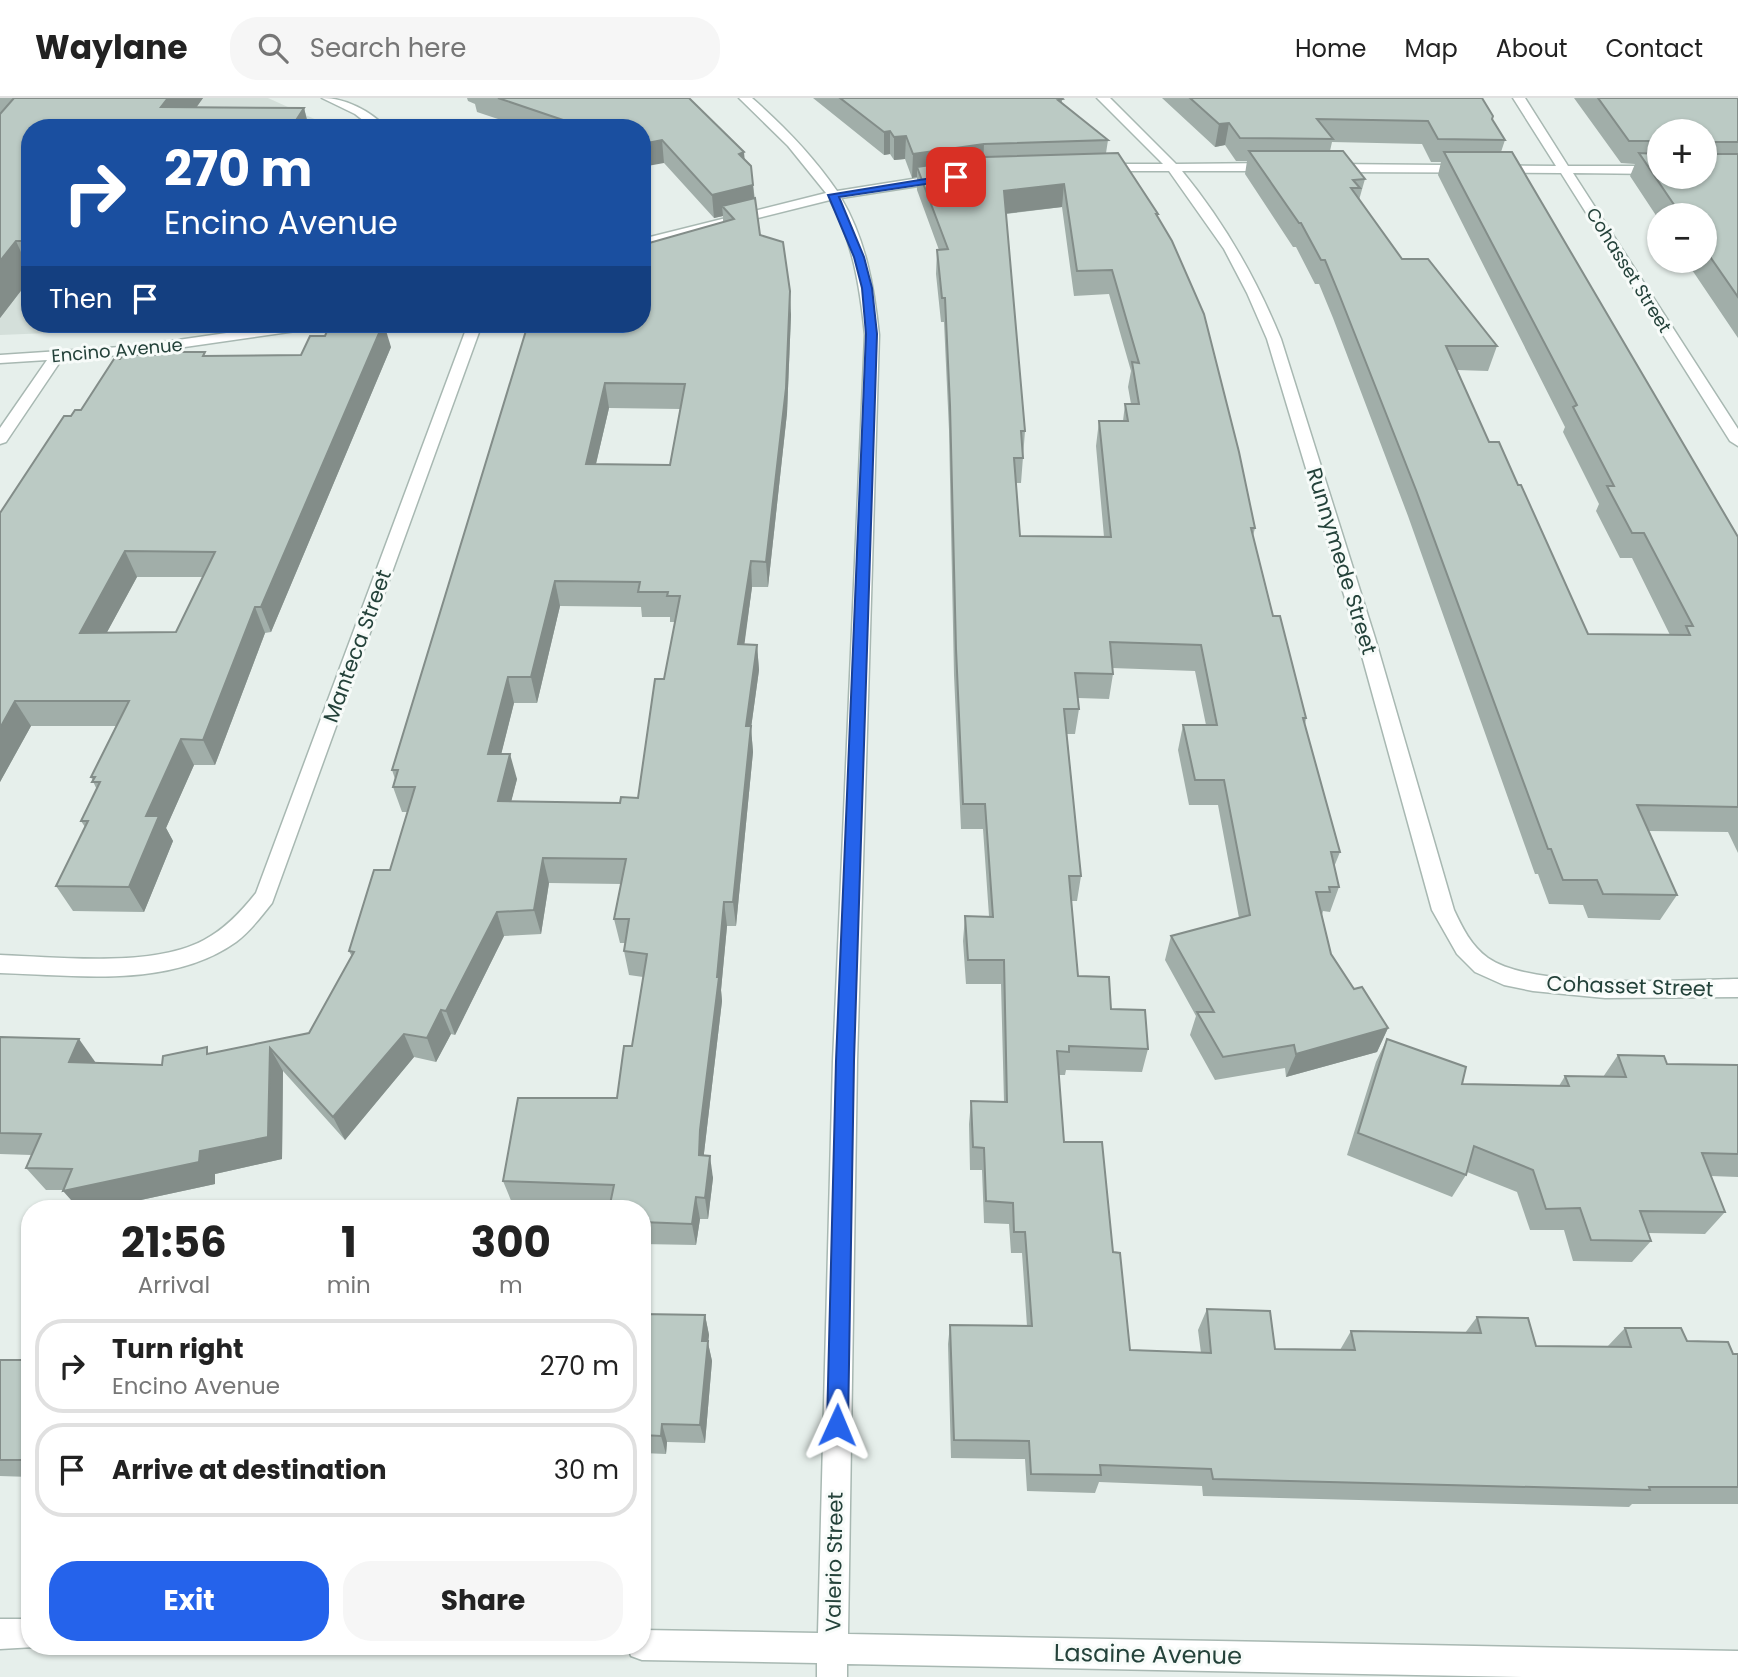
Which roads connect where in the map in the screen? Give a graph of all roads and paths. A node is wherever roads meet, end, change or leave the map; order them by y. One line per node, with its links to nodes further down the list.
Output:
1 (328, 98): 5 (street)
2 (745, 98): 13 (street, Valerio Street)
3 (1103, 98): 6 (street, Runnymede Street)
4 (1519, 98): 10 (street, Cohasset Street)
5 (368, 119)
6 (1172, 167): 7 (street); 9 (street); 22 (street, Runnymede Street)
7 (1280, 167)
8 (1321, 168): 10 (street)
9 (1086, 169)
10 (1565, 169): 11 (street); 20 (street, Cohasset Street)
11 (1647, 170)
12 (956, 177): 13 (street)
13 (833, 195): 14 (street); 27 (street, Valerio Street)
14 (651, 241)
15 (261, 333): 17 (street, Encino Avenue)
16 (472, 333): 21 (street, Manteca Street)
17 (57, 356): 18 (street, Encino Avenue); 19 (street)
18 (0, 359)
19 (0, 439)
20 (1738, 441)
21 (0, 964)
22 (1483, 967): 23 (street, Cohasset Street)
23 (1738, 988)
24 (0, 1634): 25 (street)
25 (21, 1634)
26 (651, 1646): 27 (street, Lasaine Avenue)
27 (832, 1663): 28 (street, Lasaine Avenue)
28 (1738, 1666)

